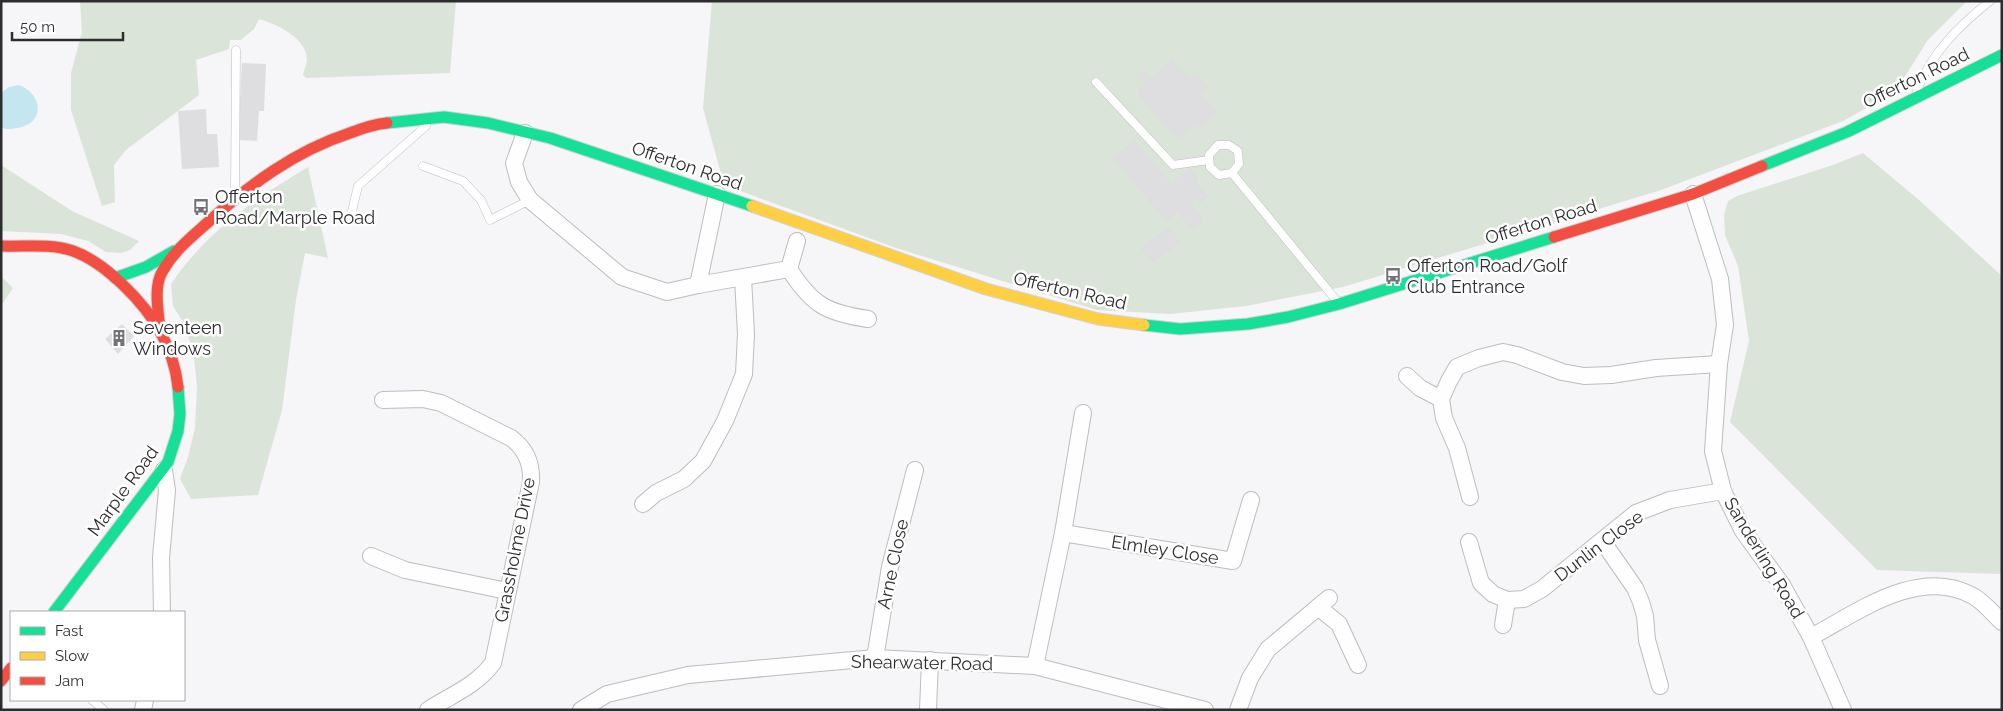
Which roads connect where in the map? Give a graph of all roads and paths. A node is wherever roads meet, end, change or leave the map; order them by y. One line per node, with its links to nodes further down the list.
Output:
1 (1990, 1): 5 (lane)
2 (236, 50): 13 (lane)
3 (2002, 55): 5 (main road, Offerton Road)
4 (1096, 82): 8 (lane)
5 (1913, 99): 12 (main road, Offerton Road)
6 (436, 118): 7 (main road, Offerton Road); 13 (main road, Offerton Road); 15 (lane)
7 (525, 133): 11 (main road, Offerton Road); 14 (street)
8 (1209, 160): 10 (lane); 10 (lane)
9 (423, 166): 14 (lane)
10 (1232, 173): 23 (lane)
11 (717, 194): 22 (street); 23 (main road, Offerton Road)
12 (1693, 194): 23 (main road, Offerton Road); 26 (street, Sanderling Road)
13 (235, 198): 18 (main road, Offerton Road)
14 (530, 200): 22 (street)
15 (352, 210)
16 (797, 241): 19 (street)
17 (1, 246): 20 (main road, Marple Road)
18 (178, 249): 20 (main road, Offerton Road); 25 (main road, Offerton Road)
19 (790, 269): 21 (street); 24 (street)
20 (115, 278): 25 (main road, Marple Road)
21 (743, 278): 22 (street); 36 (street)
22 (698, 285)
23 (1339, 304)
24 (868, 319)
25 (160, 332): 31 (main road, Marple Road)
26 (1719, 364): 28 (street); 33 (street, Sanderling Road)
27 (1407, 376): 28 (street)
28 (1442, 399): 34 (street)
29 (383, 400): 41 (street, Grassholme Drive)
30 (1084, 413): 37 (street)
31 (164, 470): 43 (main road, Marple Road); 44 (street)
32 (915, 470): 48 (street, Arne Close)
33 (1722, 491): 39 (street, Dunlin Close); 47 (street, Sanderling Road)
34 (1470, 497)
35 (1251, 500): 37 (street, Elmley Close)
36 (643, 504)
37 (1063, 533): 50 (street)
38 (1469, 542): 42 (street)
39 (1602, 542): 42 (street, Dunlin Close); 54 (street)
40 (371, 556): 41 (street)
41 (507, 591): 57 (street, Grassholme Drive)
42 (1507, 600): 46 (street)
43 (55, 611)
44 (162, 611)
45 (2002, 622): 47 (street)
46 (1503, 626)
47 (1812, 637): 62 (street, Sanderling Road)
48 (874, 658): 49 (street, Shearwater Road); 58 (street, Shearwater Road)
49 (930, 660): 50 (street, Shearwater Road); 59 (street)
50 (1035, 666): 60 (street, Shearwater Road)
51 (1358, 666): 61 (street)
52 (10, 669): 53 (main road)
53 (1, 681)
54 (1660, 686)
55 (93, 701): 56 (lane)
56 (104, 710)
57 (428, 710)
58 (581, 710)
59 (928, 710)
60 (1204, 710)
61 (1238, 710)
62 (1843, 710)

